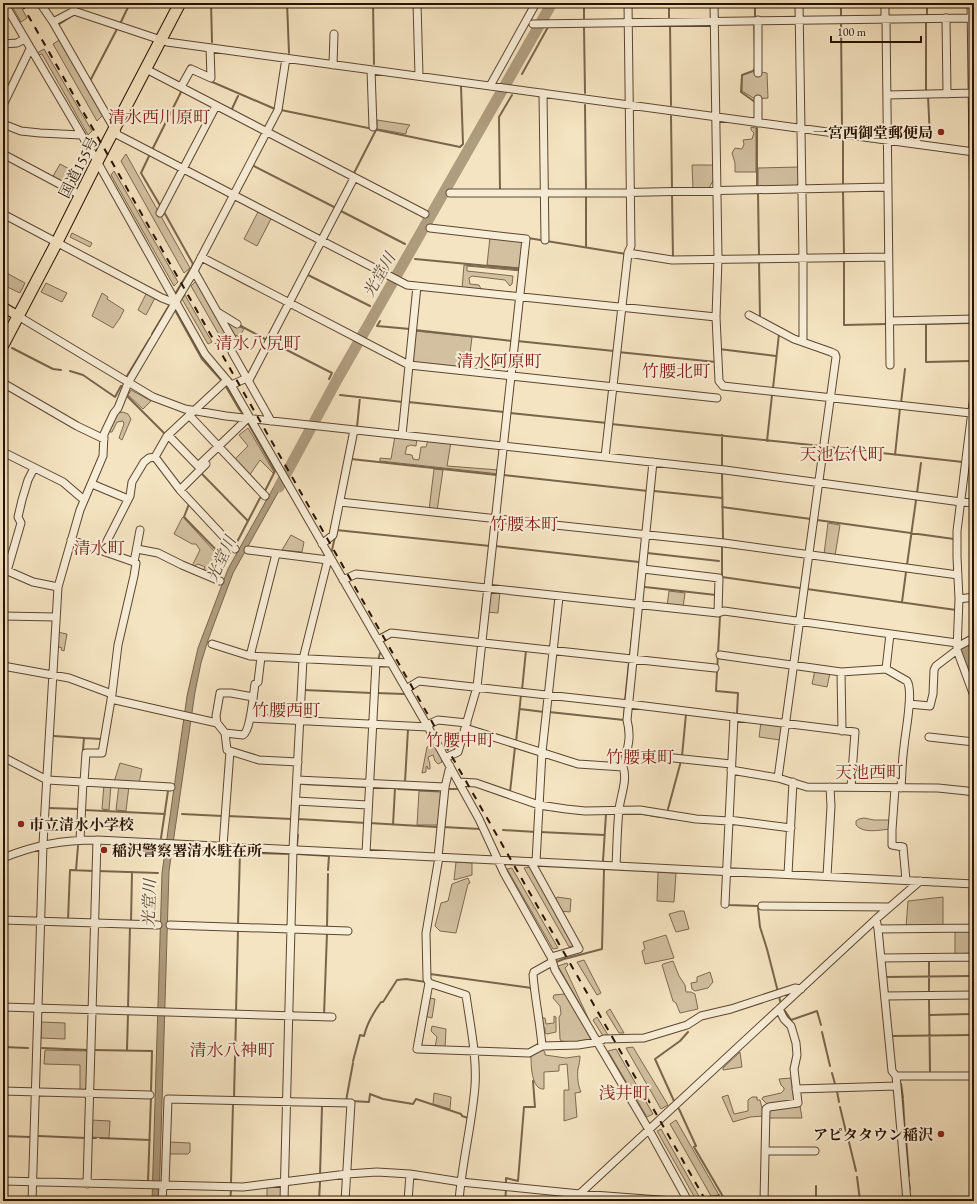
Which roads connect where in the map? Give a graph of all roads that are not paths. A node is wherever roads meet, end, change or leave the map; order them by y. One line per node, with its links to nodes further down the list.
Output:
1 (4, 3): 24 (street)
2 (40, 3): 19 (street)
3 (74, 3): 12 (street)
4 (180, 3): 25 (highway, 国道155号)
5 (417, 3): 35 (street)
6 (536, 3): 36 (street)
7 (628, 3): 20 (street)
8 (714, 3): 18 (street)
9 (799, 3): 17 (street)
10 (885, 3): 13 (street)
11 (971, 3): 15 (street)
12 (74, 11): 19 (street); 25 (street)
13 (884, 18): 14 (street); 17 (street); 40 (street)
14 (946, 18): 15 (street); 41 (street)
15 (971, 18): 22 (street)
16 (758, 20): 17 (street); 18 (street); 34 (street)
17 (799, 20): 51 (street)
18 (714, 21): 20 (street); 46 (street)
19 (53, 22): 50 (street)
20 (628, 22): 21 (street); 45 (street)
21 (533, 24)
22 (973, 27): 28 (street)
23 (334, 34): 31 (street)
24 (25, 39): 26 (street); 29 (street)
25 (161, 41): 27 (street); 32 (highway, 国道155号)
26 (3, 44)
27 (210, 48): 30 (street); 37 (street)
28 (973, 48): 39 (street)
29 (30, 49): 43 (street); 53 (street)
30 (286, 58): 31 (street); 52 (street)
31 (333, 65): 33 (street)
32 (146, 69): 37 (street); 50 (highway, 国道155号)
33 (371, 70): 35 (street); 49 (street)
34 (758, 73)
35 (419, 76): 36 (street)
36 (490, 86): 38 (street)
37 (181, 87): 44 (street)
38 (543, 93): 45 (street); 64 (street)
39 (973, 93): 41 (street); 55 (street)
40 (887, 94): 41 (street); 54 (street)
41 (947, 94)
42 (758, 99): 47 (street)
43 (3, 105)
44 (216, 106): 52 (street); 58 (street)
45 (630, 106): 46 (street); 65 (street)
46 (715, 117): 47 (street); 63 (street)
47 (758, 123): 51 (street)
48 (3, 124): 53 (street)
49 (373, 127)
50 (114, 128): 57 (highway, 国道155号); 58 (street)
51 (801, 129): 54 (street); 62 (street)
52 (266, 132): 60 (street); 68 (street)
53 (81, 135): 57 (street)
54 (887, 140): 55 (street); 61 (street)
55 (974, 152): 59 (street)
56 (3, 154): 67 (street)
57 (97, 162): 67 (highway, 国道155号); 87 (street)
58 (184, 169): 68 (street); 70 (street)
59 (974, 174): 69 (street)
60 (354, 178): 72 (street); 75 (street)
61 (887, 187): 62 (street); 80 (street)
62 (802, 189): 63 (street); 81 (street)
63 (716, 190): 65 (street); 82 (street)
64 (544, 192): 65 (street); 66 (street); 76 (street)
65 (631, 192): 78 (street)
66 (450, 193)
67 (80, 195): 77 (highway, 国道155号)
68 (234, 195): 75 (street); 79 (street)
69 (974, 207): 73 (street)
70 (160, 213)
71 (3, 214): 77 (street)
72 (425, 214)
73 (974, 226)
74 (430, 228): 85 (street)
75 (321, 240): 84 (street); 86 (street)
76 (545, 240)
77 (57, 242): 87 (street); 92 (highway, 国道155号)
78 (628, 253): 82 (street); 89 (street)
79 (201, 257): 83 (street); 86 (street)
80 (888, 257): 81 (street); 95 (street)
81 (803, 258): 82 (street); 97 (street)
82 (718, 259): 93 (street)
83 (194, 271): 87 (street); 90 (street)
84 (417, 286): 85 (street); 100 (street)
85 (520, 297): 89 (street); 101 (street)
86 (289, 302): 100 (street); 102 (street)
87 (175, 303): 103 (street); 104 (street)
88 (3, 307): 92 (main road)
89 (622, 308): 93 (street); 106 (street)
90 (218, 313): 96 (street); 102 (street)
91 (749, 315): 97 (street)
92 (18, 316): 98 (highway, 国道155号); 103 (street)
93 (716, 317): 109 (street)
94 (974, 319): 95 (street)
95 (890, 321): 99 (street)
96 (237, 324)
97 (803, 342): 109 (street)
98 (3, 345)
99 (890, 365)
100 (409, 366): 101 (street); 116 (street)
101 (511, 376): 106 (street); 118 (street)
102 (248, 379): 104 (street); 113 (street)
103 (128, 383): 110 (street); 117 (street)
104 (229, 383): 110 (street); 112 (street)
105 (3, 384): 117 (street)
106 (612, 388): 108 (street); 122 (street)
107 (974, 395): 111 (street)
108 (717, 398)
109 (830, 398): 111 (street); 127 (street)
110 (192, 413): 112 (street); 115 (street); 119 (street)
111 (971, 414): 123 (street)
112 (250, 419): 113 (street); 119 (street); 140 (street)
113 (271, 421): 114 (street)
114 (354, 430): 116 (street); 133 (street)
115 (168, 435): 119 (street); 121 (street)
116 (402, 435): 118 (street)
117 (104, 439): 128 (street)
118 (503, 446): 122 (street); 136 (street)
119 (220, 448): 129 (street); 130 (street)
120 (3, 452): 126 (street)
121 (155, 457): 129 (street); 132 (street)
122 (605, 457): 125 (street)
123 (966, 459): 124 (street); 134 (street)
124 (974, 459)
125 (653, 462): 127 (street); 138 (street)
126 (34, 468): 131 (street); 150 (street)
127 (818, 483): 134 (street); 146 (street)
128 (92, 484): 131 (street); 132 (street)
129 (180, 490): 142 (street)
130 (265, 496)
131 (84, 500): 139 (street)
132 (128, 500): 144 (street)
133 (340, 502): 136 (street); 140 (street)
134 (961, 502): 135 (street); 151 (street)
135 (974, 503)
136 (496, 519): 138 (street); 155 (street)
137 (140, 530): 141 (street)
138 (646, 535): 146 (street); 149 (street)
139 (71, 540): 144 (street); 154 (street)
140 (322, 544): 147 (street)
141 (137, 549): 148 (street); 153 (street)
142 (236, 549)
143 (248, 550): 145 (street)
144 (105, 552): 148 (street)
145 (276, 554): 147 (street); 172 (street)
146 (808, 554): 151 (street); 163 (street)
147 (328, 558): 152 (street); 174 (street)
148 (134, 562): 187 (street)
149 (643, 569): 159 (street); 160 (street)
150 (5, 570): 154 (street)
151 (958, 575): 158 (street)
152 (343, 580): 155 (street); 166 (street)
153 (220, 581)
154 (58, 587): 162 (street)
155 (488, 589): 156 (street); 167 (street)
156 (559, 597): 159 (street); 170 (street)
157 (974, 597): 158 (street)
158 (959, 599): 169 (street)
159 (639, 605): 160 (street); 175 (street)
160 (718, 613): 163 (street)
161 (3, 616): 162 (street)
162 (56, 617): 183 (street)
163 (799, 622): 164 (street); 178 (street)
164 (890, 634): 169 (street); 181 (street)
165 (974, 639): 169 (street)
166 (378, 640): 167 (street); 177 (street)
167 (482, 643): 170 (street); 184 (street)
168 (212, 644): 172 (street)
169 (957, 647): 188 (street); 191 (street)
170 (553, 650): 175 (street); 186 (street)
171 (720, 654): 178 (street)
172 (250, 656): 173 (street)
173 (261, 657): 174 (street); 189 (street)
174 (303, 659): 176 (street); 194 (street)
175 (633, 659): 180 (street); 190 (street)
176 (376, 662): 177 (street); 197 (street)
177 (390, 663): 185 (street)
178 (793, 665): 182 (street); 196 (street)
179 (3, 666): 183 (street)
180 (715, 668)
181 (886, 669): 182 (street); 191 (street)
182 (841, 672): 200 (street)
183 (53, 676): 187 (street); 214 (street)
184 (478, 687): 185 (street); 186 (street); 198 (street)
185 (406, 688): 199 (street)
186 (548, 695): 190 (street); 205 (street)
187 (111, 696): 195 (street); 216 (street)
188 (974, 696)
189 (253, 697): 193 (street); 195 (street)
190 (628, 704): 192 (street); 206 (street)
191 (909, 704): 224 (street)
192 (734, 717): 196 (street); 211 (street)
193 (250, 718): 194 (street); 201 (street)
194 (300, 721): 197 (street); 209 (street)
195 (217, 723): 201 (street)
196 (785, 723): 200 (street); 213 (street)
197 (372, 725): 199 (street); 219 (street)
198 (466, 725): 199 (street); 205 (street); 208 (street)
199 (427, 726): 208 (street)
200 (842, 731): 223 (street)
201 (225, 733): 204 (street)
202 (929, 737): 203 (street)
203 (974, 742)
204 (230, 751): 209 (street); 235 (street)
205 (542, 752): 212 (street); 228 (street)
206 (626, 753): 211 (street); 212 (street)
207 (3, 757): 214 (street)
208 (445, 758): 210 (street)
209 (298, 762): 215 (street)
210 (450, 766): 217 (street); 221 (street)
211 (731, 767): 213 (street); 230 (street)
212 (623, 768): 229 (street)
213 (778, 778): 218 (street)
214 (47, 780): 216 (street); 234 (street)
215 (297, 780): 219 (street); 226 (street)
216 (83, 782): 220 (street); 232 (street)
217 (459, 782): 228 (street); 240 (street)
218 (793, 782): 222 (street); 231 (street)
219 (369, 784): 221 (street); 227 (street)
220 (171, 787)
221 (445, 787): 238 (street)
222 (830, 787): 223 (street); 245 (street)
223 (851, 787): 224 (street)
224 (898, 788): 225 (street); 246 (street)
225 (974, 793)
226 (296, 801): 227 (street); 236 (street)
227 (368, 805): 237 (street)
228 (540, 805): 229 (street); 241 (street)
229 (619, 810): 230 (street); 242 (street)
230 (728, 821): 231 (street); 243 (street)
231 (790, 828): 244 (street)
232 (80, 840): 233 (street); 234 (street)
233 (97, 840): 235 (street); 255 (street)
234 (43, 844): 239 (street); 254 (street)
235 (223, 846): 236 (street)
236 (293, 849): 237 (street); 259 (street)
237 (366, 853): 238 (street)
238 (439, 857): 240 (street); 266 (street)
239 (3, 858)
240 (498, 860): 241 (street); 264 (street)
241 (534, 862): 242 (street); 264 (street)
242 (616, 866): 243 (street)
243 (726, 871): 244 (street); 249 (street)
244 (788, 874): 245 (street)
245 (827, 876): 246 (street)
246 (906, 880): 247 (street)
247 (920, 881): 248 (street); 251 (street)
248 (974, 883): 258 (street)
249 (725, 904)
250 (762, 906): 251 (street)
251 (890, 907): 252 (street)
252 (876, 919): 260 (street); 267 (street)
253 (3, 920): 254 (street)
254 (41, 921): 255 (street); 271 (street)
255 (94, 923): 256 (street); 273 (street)
256 (158, 925)
257 (170, 925): 259 (street)
258 (974, 928): 260 (street); 262 (street)
259 (291, 929): 261 (street); 274 (street)
260 (878, 929): 263 (street)
261 (348, 931)
262 (974, 957): 263 (street); 265 (street)
263 (881, 958): 269 (street)
264 (551, 960): 276 (street); 277 (street)
265 (974, 982)
266 (429, 983): 278 (street); 278 (street)
267 (801, 989): 272 (street); 276 (street)
268 (974, 995): 269 (street)
269 (885, 996): 279 (street)
270 (3, 1007): 271 (street)
271 (38, 1008): 273 (street); 284 (street)
272 (779, 1009): 282 (street); 288 (street)
273 (92, 1010): 274 (street); 285 (street)
274 (289, 1016): 275 (street); 287 (street)
275 (332, 1017)
276 (597, 1042): 277 (street); 288 (street)
277 (542, 1046): 278 (street)
278 (474, 1051): 295 (street)
279 (896, 1076): 280 (street); 281 (street)
280 (974, 1076)
281 (897, 1086): 282 (street); 311 (street)
282 (796, 1089): 289 (street)
283 (3, 1091): 284 (street)
284 (36, 1092): 285 (street); 294 (street)
285 (90, 1094): 286 (street); 297 (street)
286 (150, 1095)
287 (286, 1102): 291 (street); 296 (street); 298 (street)
288 (649, 1130): 299 (street); 309 (street)
289 (765, 1151): 290 (street); 310 (street)
290 (815, 1151)
291 (347, 1174): 292 (street); 296 (street); 304 (street)
292 (410, 1174): 295 (street); 305 (street)
293 (3, 1181): 294 (street)
294 (33, 1182): 297 (street); 301 (street)
295 (461, 1182): 299 (street); 306 (street)
296 (284, 1183): 298 (street); 303 (street)
297 (87, 1184): 298 (street)
298 (164, 1186): 302 (street)
299 (580, 1194): 300 (street); 307 (street)
300 (648, 1200): 308 (street)
301 (32, 1201)
302 (162, 1201)
303 (284, 1201)
304 (344, 1201)
305 (408, 1201)
306 (459, 1201)
307 (572, 1201)
308 (673, 1201)
309 (688, 1201)
310 (764, 1201)
311 (907, 1201)

